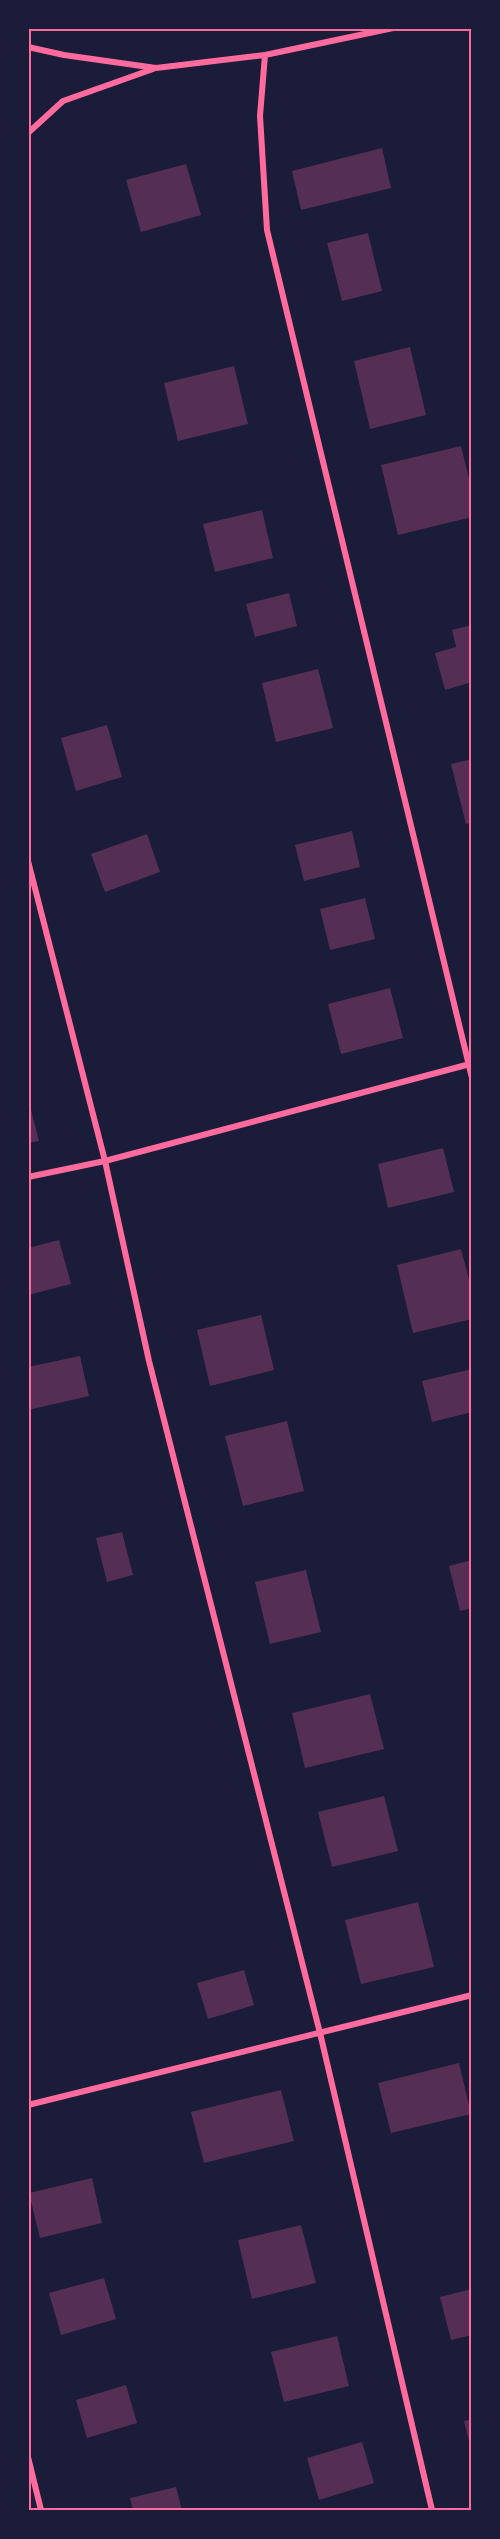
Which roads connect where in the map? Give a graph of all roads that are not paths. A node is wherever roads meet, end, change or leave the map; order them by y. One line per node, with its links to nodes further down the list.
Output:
1 (393, 28): 3 (street)
2 (28, 47): 4 (street)
3 (265, 56): 4 (street); 7 (street)
4 (156, 68): 5 (street)
5 (28, 133)
6 (28, 861): 9 (street)
7 (470, 1064): 8 (street); 9 (street)
8 (471, 1078)
9 (105, 1161): 10 (street); 12 (street)
10 (28, 1177)
11 (471, 1995): 12 (street)
12 (320, 2032): 13 (street); 16 (street)
13 (28, 2105)
14 (28, 2457): 15 (street)
15 (41, 2511)
16 (432, 2511)

